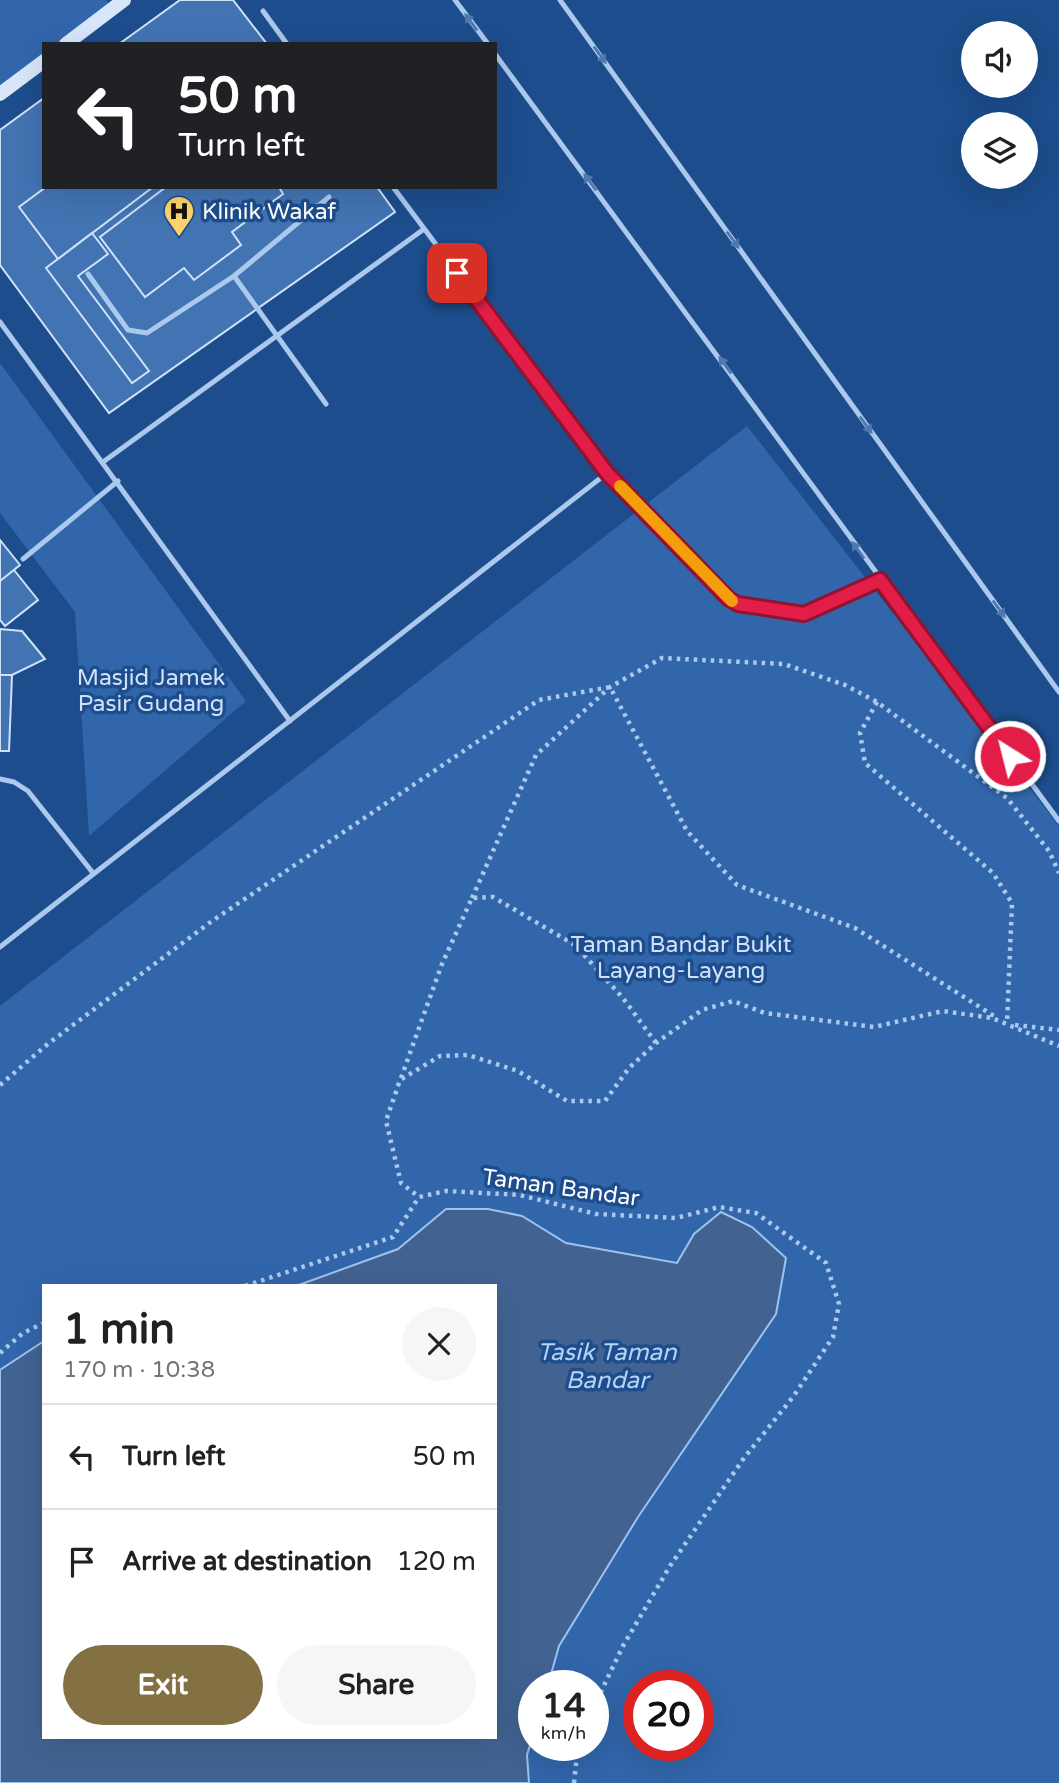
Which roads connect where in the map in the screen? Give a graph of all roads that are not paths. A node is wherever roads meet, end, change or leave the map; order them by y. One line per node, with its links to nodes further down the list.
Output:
1 (124, 0): 5 (main road)
2 (455, 0): 7 (lane, one-way to 2)
3 (560, 0): 24 (lane, one-way to 24)
4 (263, 11): 6 (lane)
5 (69, 42)
6 (286, 42)
7 (486, 42)
8 (497, 57): 23 (lane, one-way to 8)
9 (42, 62): 10 (main road)
10 (0, 93)
11 (394, 189): 13 (lane)
12 (330, 197): 15 (lane)
13 (424, 229): 17 (lane); 20 (lane)
14 (88, 274): 15 (lane)
15 (234, 276): 17 (lane)
16 (0, 322): 19 (lane)
17 (276, 336): 18 (lane); 19 (lane)
18 (326, 404)
19 (103, 461): 21 (lane)
20 (607, 473): 23 (lane); 25 (lane)
21 (118, 481): 22 (lane); 25 (lane)
22 (23, 559)
23 (880, 580): 27 (lane)
24 (1059, 692)
25 (290, 721): 28 (lane)
26 (0, 779): 28 (lane)
27 (1059, 821)
28 (93, 873): 29 (lane)
29 (0, 947)

